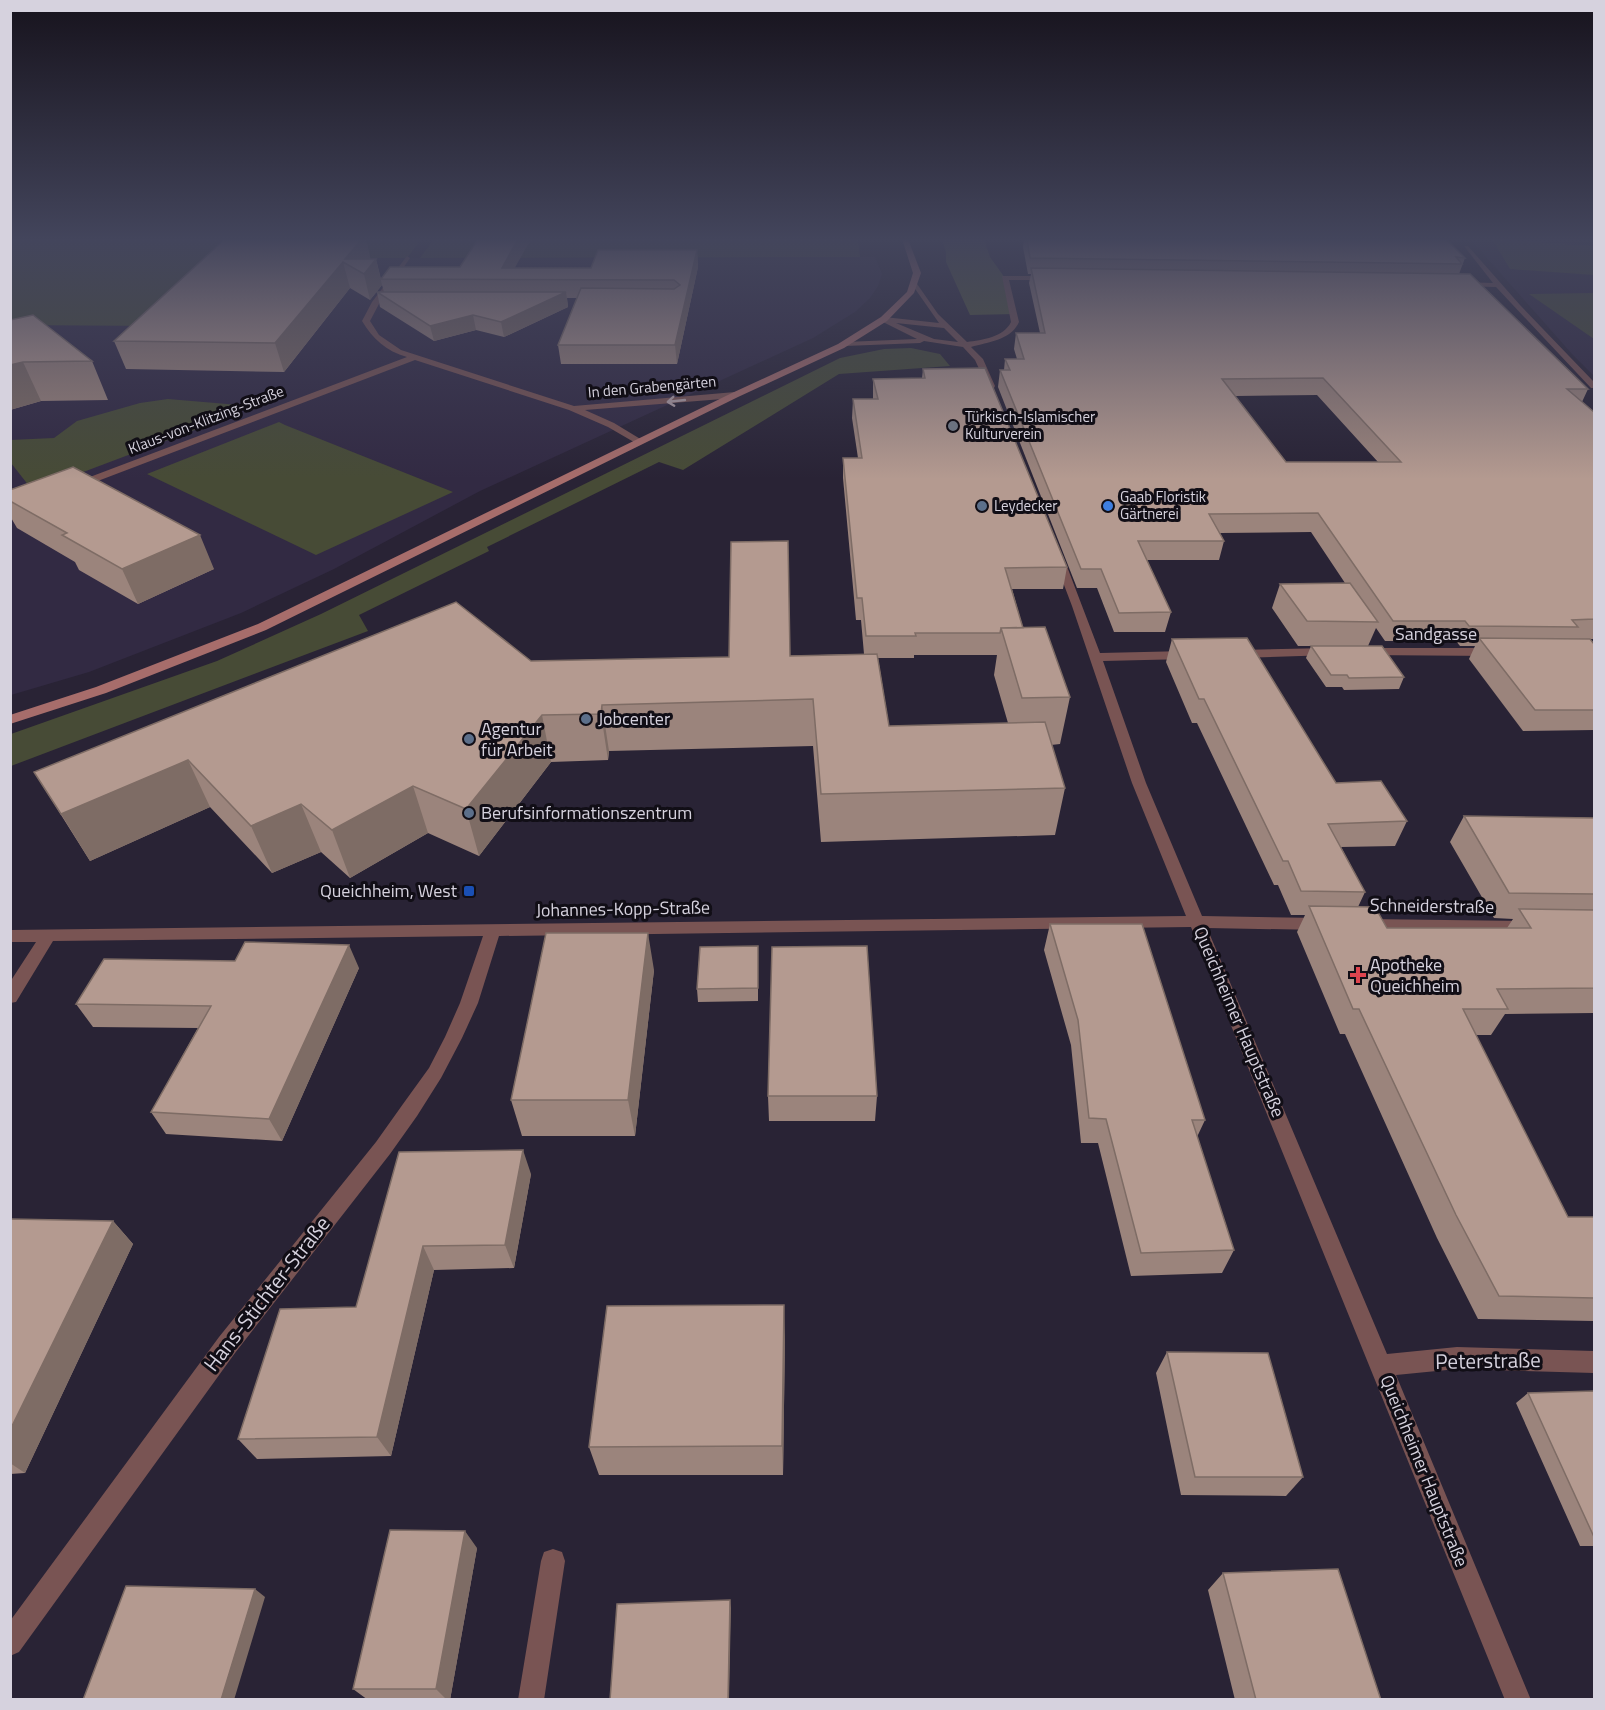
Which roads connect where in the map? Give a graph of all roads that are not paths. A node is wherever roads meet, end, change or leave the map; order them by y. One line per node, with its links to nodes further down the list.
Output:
1 (368, 319): 10 (street, In den Grabengärten)
2 (884, 319): 6 (street); 7 (street); 8 (main road)
3 (939, 319): 6 (street)
4 (1014, 319): 9 (street)
5 (1529, 319): 11 (street)
6 (946, 326): 9 (street)
7 (935, 341): 8 (street); 9 (street)
8 (845, 344): 12 (main road)
9 (963, 345): 13 (street)
10 (412, 358): 14 (street, In den Grabengärten); 16 (street, Klaus-von-Klitzing-Straße)
11 (1594, 386)
12 (735, 395): 14 (street, In den Grabengärten, one-way to 14); 15 (main road)
13 (995, 397)
14 (572, 408): 15 (street, In den Grabengärten)
15 (639, 442): 22 (main road)
16 (69, 489)
17 (1055, 550): 21 (street, Queichheimer Hauptstraße)
18 (1503, 652): 20 (street, Sandgasse)
19 (1205, 654): 21 (street)
20 (1229, 654)
21 (1097, 657): 23 (street, Queichheimer Hauptstraße)
22 (10, 720)
23 (1197, 921): 24 (street, Schneiderstraße); 25 (street, Johannes-Kopp-Straße); 30 (street, Queichheimer Hauptstraße)
24 (1549, 927)
25 (493, 929): 26 (street, Johannes-Kopp-Straße); 32 (street, Hans-Stichter-Straße)
26 (49, 935): 27 (street, Johannes-Kopp-Straße); 28 (street)
27 (10, 936)
28 (10, 997)
29 (1594, 1362): 30 (street, Peterstraße)
30 (1381, 1366): 34 (street, Queichheimer Hauptstraße)
31 (553, 1561): 33 (street)
32 (10, 1643)
33 (531, 1700)
34 (1518, 1700)

